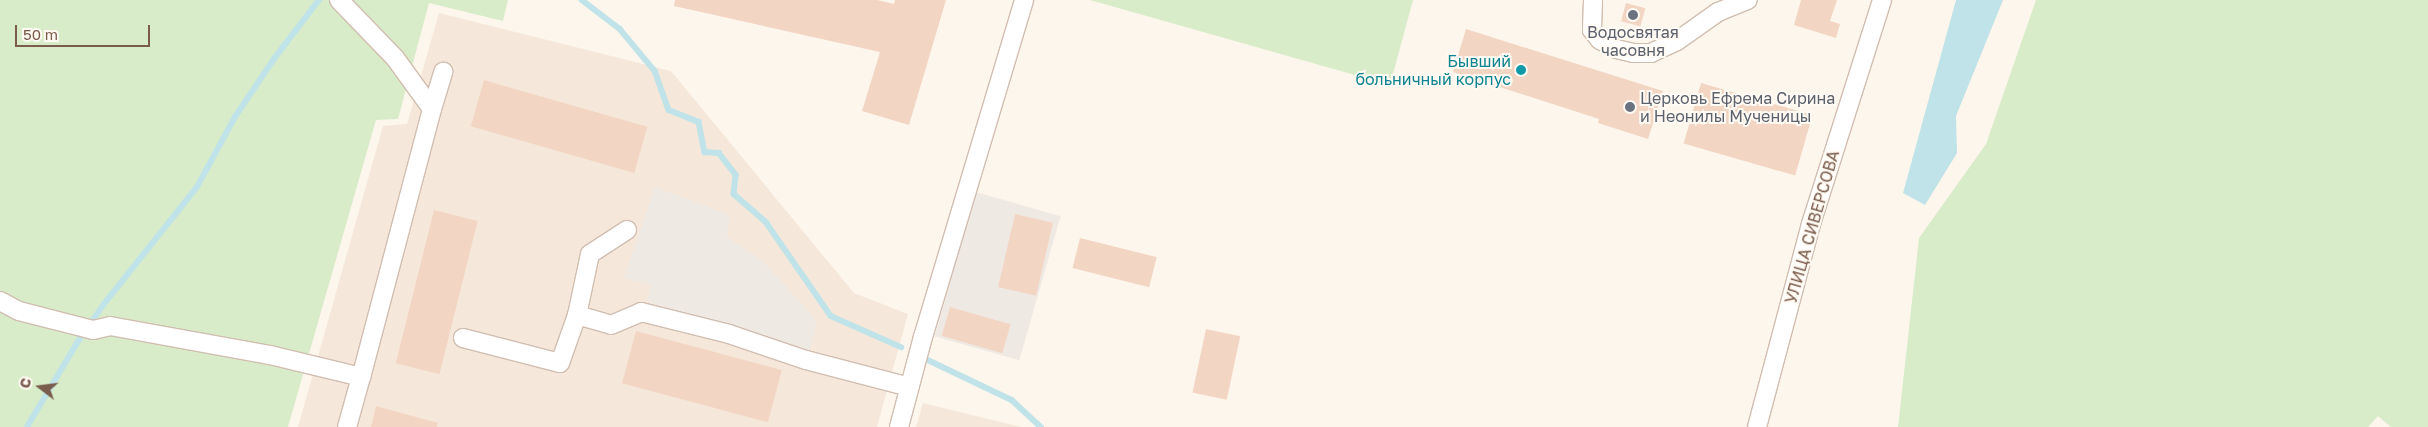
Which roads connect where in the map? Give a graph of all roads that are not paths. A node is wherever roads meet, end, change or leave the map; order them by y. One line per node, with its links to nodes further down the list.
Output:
1 (339, 0): 7 (street)
2 (1024, 0): 13 (street)
3 (1593, 0): 4 (street)
4 (1748, 0)
5 (1882, 0): 16 (street, УЛИЦА СИВЕРСОВА)
6 (443, 72): 7 (street)
7 (432, 108): 12 (street)
8 (627, 230): 10 (street)
9 (0, 301): 12 (street)
10 (577, 315): 11 (street); 13 (street)
11 (463, 338)
12 (361, 377): 14 (street)
13 (910, 386): 15 (street)
14 (347, 427)
15 (899, 427)
16 (1757, 427)

